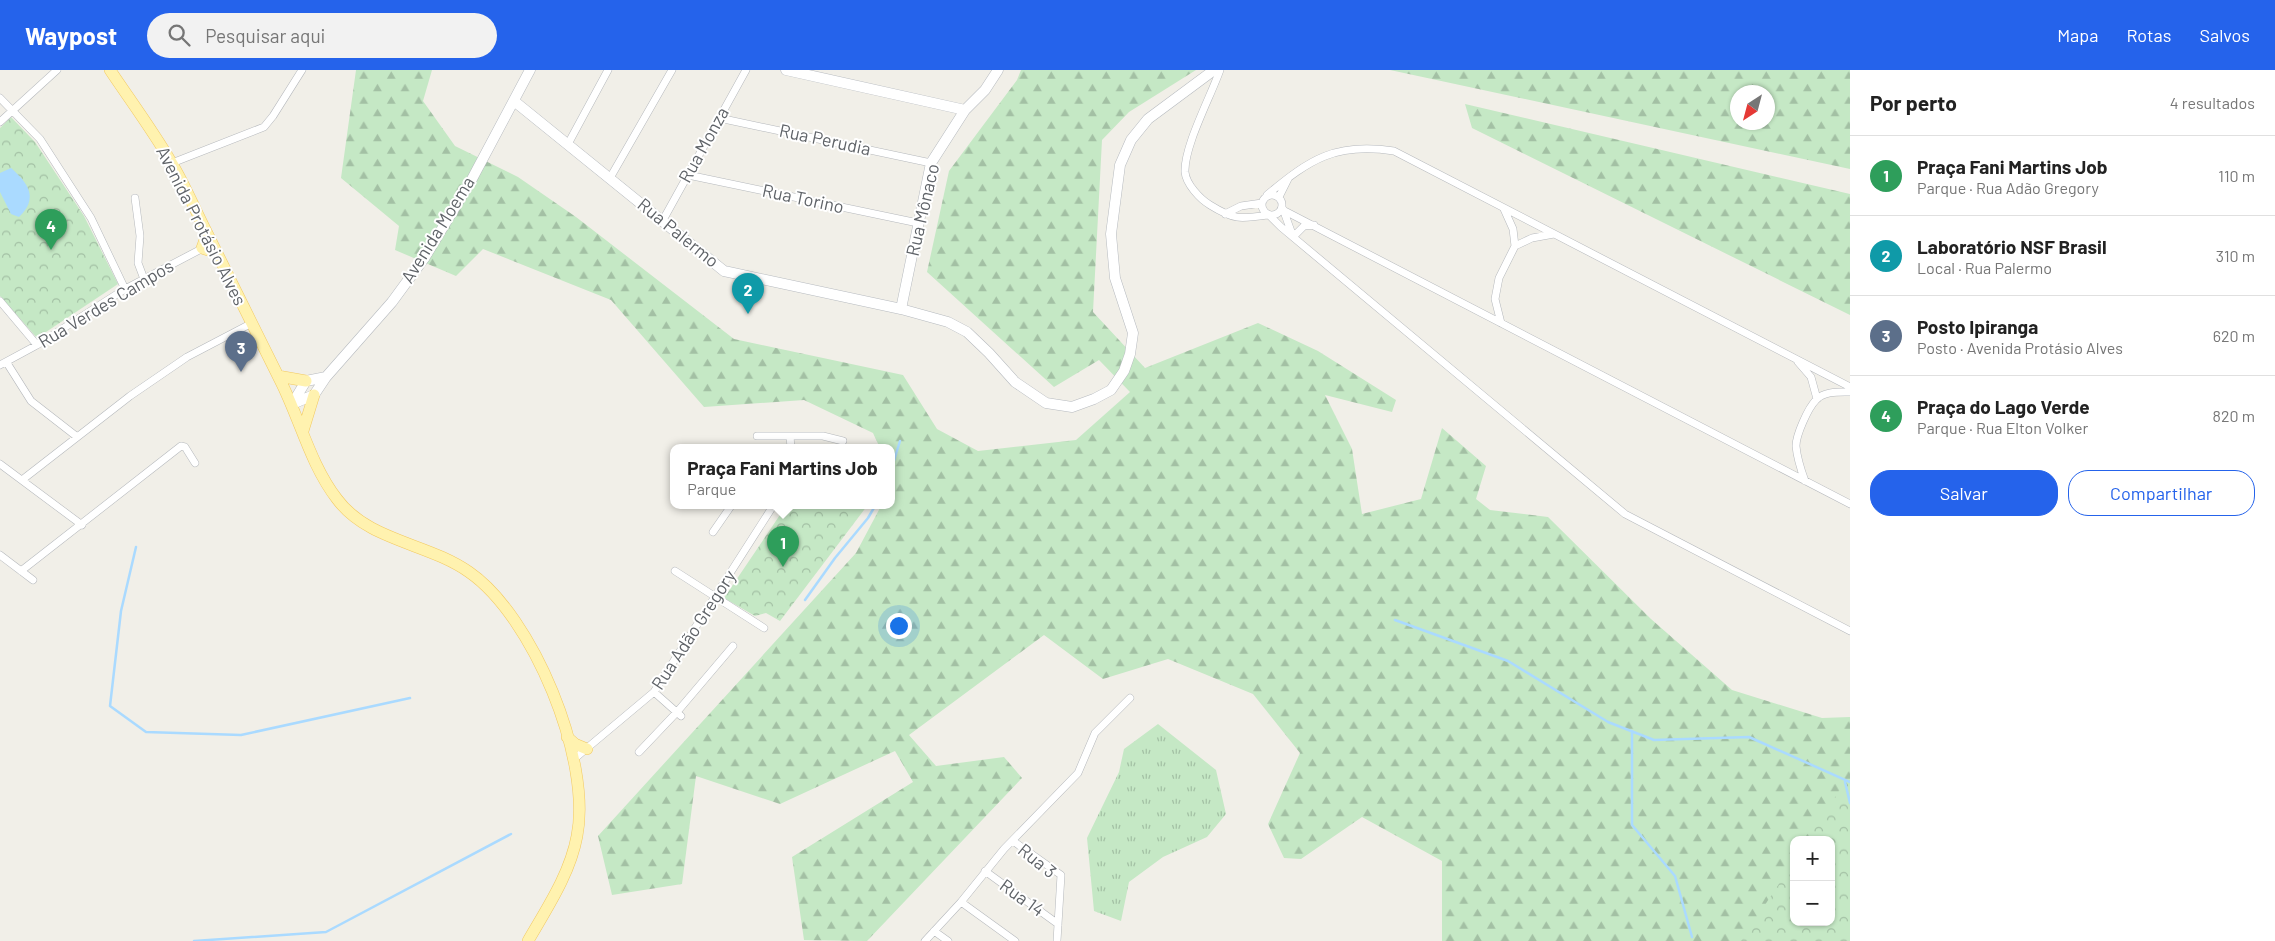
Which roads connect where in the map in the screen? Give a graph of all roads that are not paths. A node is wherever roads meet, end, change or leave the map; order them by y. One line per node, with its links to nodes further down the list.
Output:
1 (57, 70): 14 (street)
2 (110, 70): 19 (main road, Avenida Protásio Alves)
3 (302, 70): 19 (street)
4 (530, 70): 13 (main road, Avenida Moema)
5 (608, 70): 18 (street)
6 (672, 70): 23 (street)
7 (746, 70): 16 (street, Rua Monza)
8 (786, 70): 15 (main road)
9 (998, 70): 15 (main road, Rua Mônaco)
10 (1214, 70): 42 (main road, Rua Palermo)
11 (1220, 70): 30 (street)
12 (0, 98): 14 (street)
13 (514, 101): 18 (main road, Rua Palermo); 49 (main road, Avenida Moema)
14 (12, 110): 17 (street); 40 (street)
15 (965, 110): 20 (main road, Rua Mônaco)
16 (719, 118): 20 (street, Rua Perudia); 21 (street, Rua Monza)
17 (0, 122)
18 (568, 144): 23 (main road, Rua Palermo)
19 (172, 163): 37 (main road, Avenida Protásio Alves)
20 (931, 163): 33 (main road, Rua Mônaco)
21 (688, 175): 32 (street, Rua Monza); 33 (street, Rua Torino)
22 (1289, 177): 24 (street); 25 (street); 29 (street)
23 (610, 178): 32 (main road, Rua Palermo)
24 (1267, 196): 25 (street); 27 (street)
25 (1279, 197): 28 (street)
26 (134, 198): 39 (street)
27 (1262, 203): 30 (street); 31 (street)
28 (1283, 208): 31 (street); 34 (street); 36 (street)
29 (1504, 209): 35 (street); 38 (street)
30 (1225, 214): 31 (street)
31 (1269, 215): 36 (street)
32 (663, 220): 42 (main road, Rua Palermo)
33 (918, 223): 42 (main road, Rua Mônaco)
34 (1314, 225): 36 (street); 44 (street)
35 (1554, 234): 38 (street); 46 (street)
36 (1293, 235): 77 (street)
37 (209, 245): 39 (street, Rua Verdes Campos); 43 (main road, Avenida Protásio Alves)
38 (1515, 246): 44 (street)
39 (144, 279): 40 (street, Rua Verdes Campos)
40 (125, 289): 45 (street, Rua Verdes Campos)
41 (0, 301): 45 (street)
42 (902, 309)
43 (252, 323): 48 (main road, Avenida Protásio Alves); 57 (street)
44 (1501, 323): 65 (street)
45 (38, 345): 47 (street, Rua Verdes Campos)
46 (1795, 359): 51 (street); 54 (street)
47 (4, 364): 57 (street)
48 (278, 376): 50 (main road); 55 (main road, Avenida Protásio Alves)
49 (326, 377): 50 (main road); 53 (main road, Avenida Moema)
50 (306, 381): 55 (main road)
51 (1850, 387)
52 (1850, 392): 54 (street)
53 (314, 395): 55 (main road); 56 (main road)
54 (1817, 399): 65 (street)
55 (292, 404): 56 (main road, Avenida Protásio Alves)
56 (303, 431): 82 (main road, Avenida Protásio Alves)
57 (76, 436): 64 (street)
58 (757, 436): 59 (street)
59 (790, 436): 60 (street); 61 (street)
60 (843, 441)
61 (791, 444)
62 (195, 463): 69 (street)
63 (0, 464): 64 (street)
64 (22, 480): 69 (street)
65 (1805, 481): 66 (street)
66 (1850, 504)
67 (728, 509): 70 (street)
68 (771, 509): 75 (street, Rua Adão Gregory)
69 (82, 525): 72 (street)
70 (713, 532)
71 (0, 555): 72 (street)
72 (21, 571): 74 (street)
73 (675, 571): 75 (street)
74 (33, 580)
75 (715, 598): 76 (street); 79 (street, Rua Adão Gregory)
76 (764, 628)
77 (1850, 631)
78 (733, 646): 81 (street)
79 (654, 692): 81 (street); 83 (street, Rua Adão Gregory)
80 (1130, 698): 86 (street)
81 (679, 714): 84 (street)
82 (567, 737): 83 (main road); 85 (main road, Avenida Protásio Alves)
83 (587, 749): 85 (street, Rua Adão Gregory)
84 (639, 752)
85 (574, 759): 91 (main road, Avenida Protásio Alves)
86 (1013, 841): 87 (street); 89 (street, Rua 3)
87 (985, 871): 88 (street); 89 (street, Rua 14)
88 (961, 902): 90 (street); 94 (street)
89 (1058, 924): 95 (street, Rua 3)
90 (934, 931): 92 (street); 93 (street)
91 (528, 941)
92 (925, 941)
93 (948, 941)
94 (1015, 941)
95 (1057, 941)

